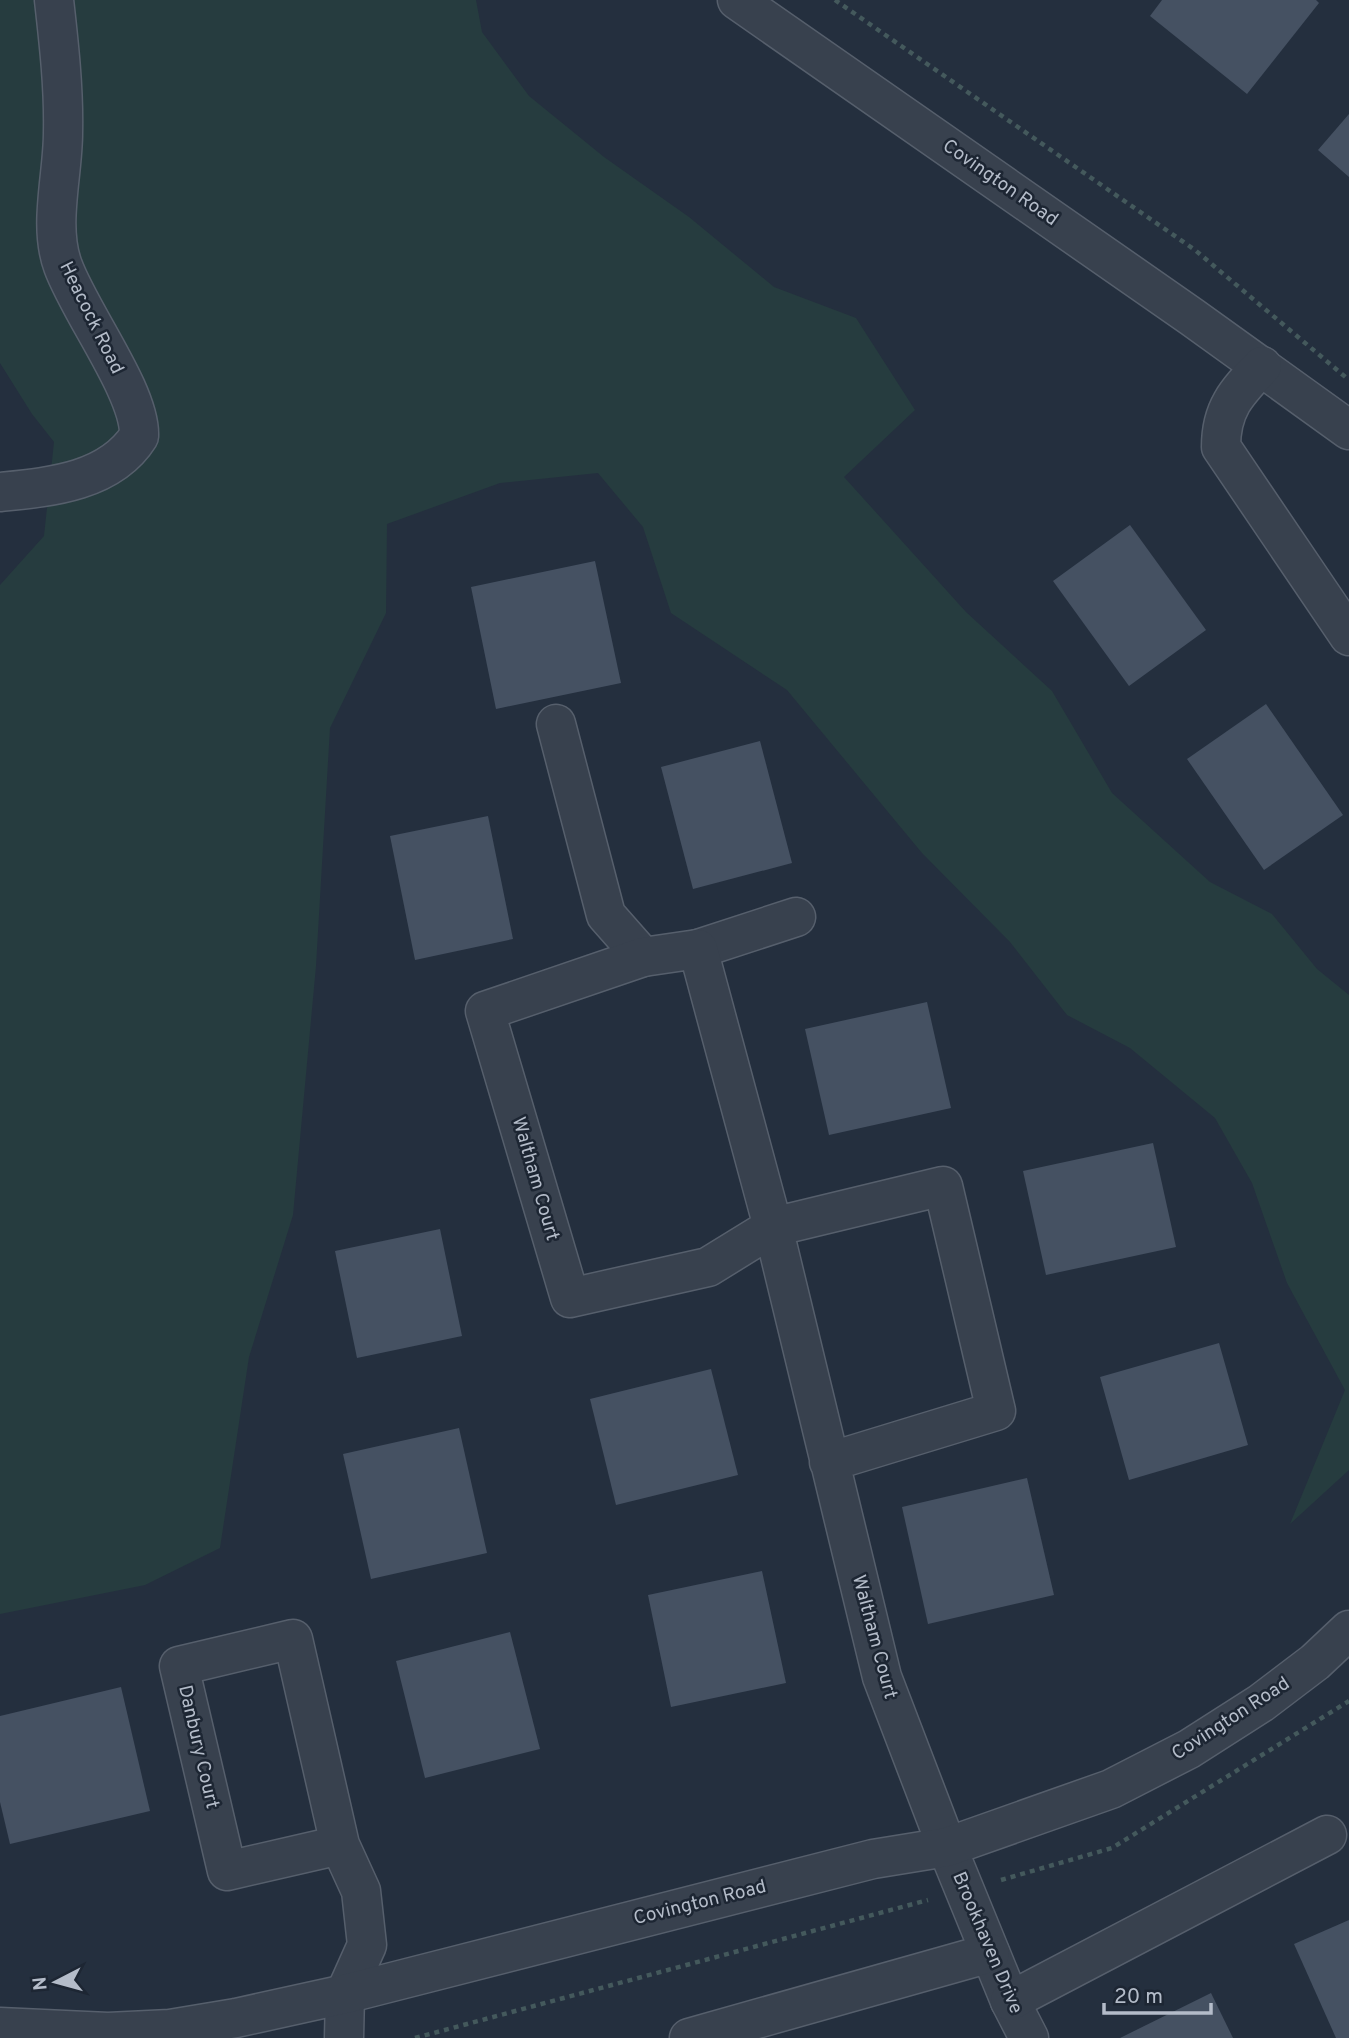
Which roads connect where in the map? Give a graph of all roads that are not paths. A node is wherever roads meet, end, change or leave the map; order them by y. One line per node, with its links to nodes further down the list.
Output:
1 (54, 0): 5 (street, Heacock Road)
2 (737, 0): 3 (street, Covington Road)
3 (1262, 366): 4 (street, Covington Road); 8 (street)
4 (1349, 430)
5 (42, 488): 6 (street); 7 (street)
6 (0, 492)
7 (0, 516)
8 (1349, 636)
9 (556, 724): 12 (street)
10 (796, 917): 11 (street)
11 (698, 949): 12 (street, Waltham Court); 13 (street, Waltham Court)
12 (643, 957): 13 (street, Waltham Court)
13 (773, 1227): 14 (street, Waltham Court); 14 (street, Waltham Court)
14 (829, 1462): 18 (street, Waltham Court)
15 (1349, 1630): 18 (street, Covington Road)
16 (1327, 1835): 21 (street)
17 (340, 1845): 17 (street, Danbury Court); 20 (street, Danbury Court)
18 (947, 1847): 19 (street, Brookhaven Drive); 20 (street, Covington Road)
19 (990, 1953): 21 (street, Brookhaven Drive); 24 (street)
20 (345, 1994): 22 (street, Covington Road); 23 (street)
21 (1010, 2001): 25 (street, Brookhaven Drive)
22 (0, 2027)
23 (344, 2038)
24 (689, 2038)
25 (1029, 2038)

